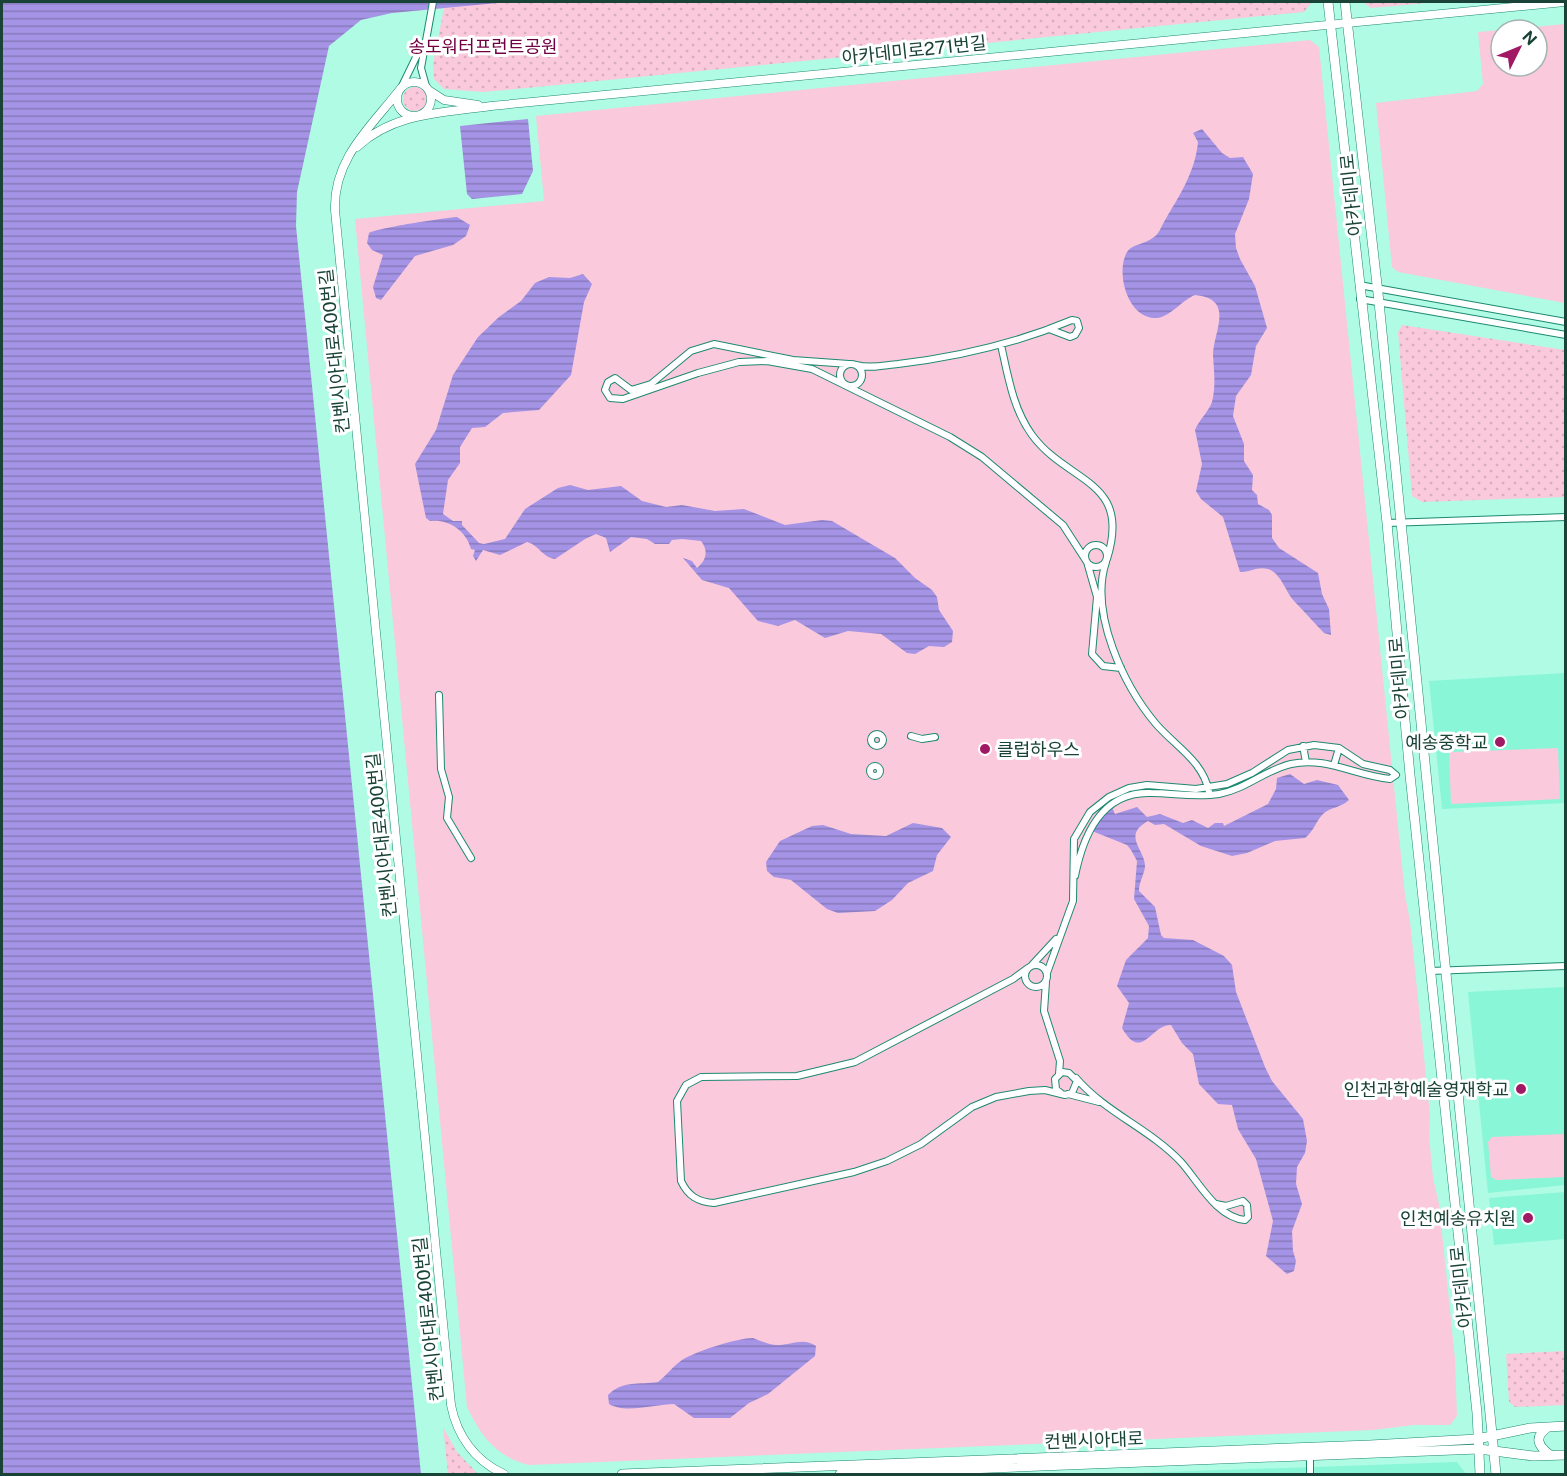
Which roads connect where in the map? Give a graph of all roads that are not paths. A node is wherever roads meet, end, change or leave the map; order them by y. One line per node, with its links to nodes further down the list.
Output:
1 (432, 2): 6 (street)
2 (1328, 2): 5 (main road)
3 (1345, 2): 5 (main road)
4 (1565, 2): 5 (street, 아카데미로271번길)
5 (1339, 23): 9 (street, 아카데미로271번길); 12 (main road, 아카데미로); 13 (main road, 아카데미로)
6 (424, 39): 7 (street); 8 (street)
7 (401, 88): 8 (street); 10 (street); 11 (street, 컨벤시아대로400번길)
8 (427, 88): 9 (street); 10 (street)
9 (491, 106): 10 (street)
10 (419, 115): 11 (street)
11 (350, 154): 79 (street, 컨벤시아대로400번길)
12 (1358, 285): 13 (street); 14 (main road, 아카데미로)
13 (1378, 289): 15 (main road, 아카데미로); 16 (street)
14 (1359, 299): 15 (street); 29 (main road, 아카데미로)
15 (1379, 302): 18 (street); 28 (main road, 아카데미로)
16 (1566, 322)
17 (1049, 330): 19 (street)
18 (1566, 335)
19 (1001, 345): 22 (street); 30 (street)
20 (849, 364): 21 (street); 25 (street); 25 (street)
21 (857, 365): 22 (street); 23 (street)
22 (868, 367): 23 (street)
23 (863, 374): 24 (street)
24 (859, 384): 25 (street); 26 (street)
25 (845, 385): 26 (street)
26 (863, 394): 31 (street)
27 (1566, 517): 28 (street)
28 (1401, 522): 29 (street); 55 (main road, 아카데미로)
29 (1387, 523): 54 (main road, 아카데미로)
30 (1113, 535): 32 (street); 35 (street)
31 (1076, 542): 33 (street); 34 (street)
32 (1098, 545): 33 (street); 35 (street)
33 (1091, 546): 34 (street)
34 (1086, 561): 35 (street); 36 (street)
35 (1106, 561): 36 (street)
36 (1121, 668): 44 (street)
37 (439, 695): 49 (street)
38 (911, 736): 39 (street)
39 (935, 737)
40 (1303, 746): 41 (street); 42 (street); 44 (street)
41 (1339, 748): 43 (street); 43 (street)
42 (1306, 762): 43 (street); 44 (street)
43 (1334, 765)
44 (1209, 792): 45 (street); 46 (street)
45 (1100, 802): 46 (street); 47 (street)
46 (1105, 810): 48 (street)
47 (1081, 825): 48 (street); 50 (street)
48 (1088, 832): 50 (street)
49 (471, 858)
50 (1075, 876): 51 (street)
51 (1060, 934): 53 (street); 56 (street)
52 (1566, 966): 55 (street)
53 (1030, 967): 56 (street); 57 (street); 58 (street)
54 (1430, 971): 55 (street); 73 (main road, 아카데미로)
55 (1447, 971): 72 (main road, 아카데미로)
56 (1047, 973): 59 (street)
57 (1013, 979): 58 (street); 66 (street)
58 (1027, 982): 60 (street)
59 (1046, 982): 60 (street); 61 (street)
60 (1037, 987): 61 (street)
61 (1044, 996): 62 (street)
62 (1058, 1055): 63 (street); 64 (street)
63 (1059, 1074): 64 (street); 65 (street)
64 (1074, 1076): 67 (street); 68 (street)
65 (1054, 1082): 66 (street); 67 (street)
66 (1045, 1090): 67 (street)
67 (1065, 1094): 68 (street)
68 (1099, 1102): 69 (street)
69 (1216, 1204): 69 (street)
70 (1566, 1426): 71 (main road, 컨벤시아대로)
71 (1548, 1427): 72 (main road, 컨벤시아대로); 76 (main road)
72 (1492, 1434): 73 (main road, 컨벤시아대로); 75 (main road, 아카데미로)
73 (1477, 1439): 74 (main road, 아카데미로); 80 (main road, 컨벤시아대로)
74 (1479, 1449): 75 (main road, 컨벤시아대로); 78 (main road, 컨벤시아대로); 83 (main road, 아카데미로)
75 (1494, 1451): 76 (main road, 컨벤시아대로); 84 (main road, 아카데미로)
76 (1550, 1455): 77 (main road, 컨벤시아대로)
77 (1566, 1455)
78 (1310, 1457): 81 (main road, 컨벤시아대로); 82 (street)
79 (504, 1474)
80 (622, 1474)
81 (840, 1474)
82 (1310, 1474)
83 (1480, 1474)
84 (1496, 1474)

